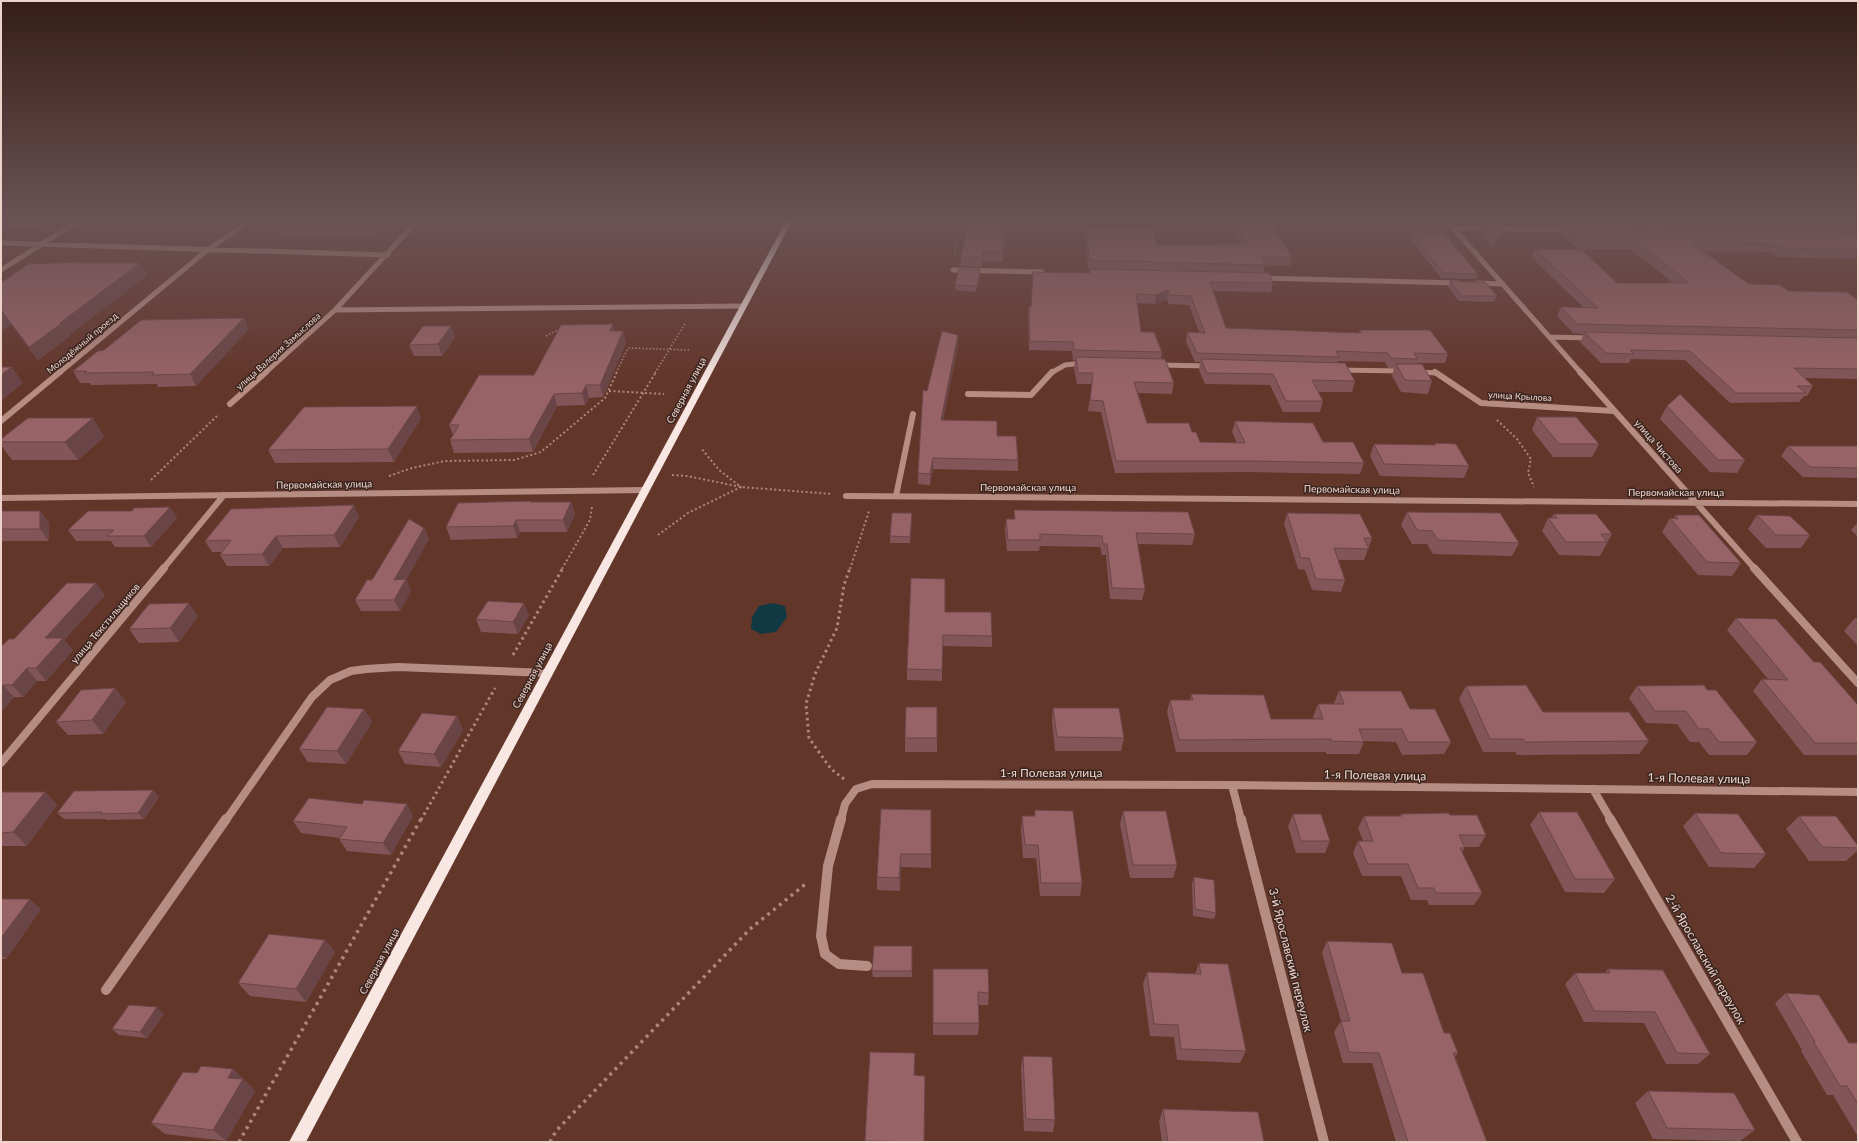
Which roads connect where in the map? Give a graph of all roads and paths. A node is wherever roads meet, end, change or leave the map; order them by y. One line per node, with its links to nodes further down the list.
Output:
1 (177, 274): 28 (street, Молодёжный проезд)
2 (369, 274): 11 (street, улица Валерия Замыслова)
3 (761, 274): 9 (main road, Северная улица)
4 (1494, 274): 8 (street, улица Чистова)
5 (1255, 278): 6 (street)
6 (1462, 283)
7 (1470, 283): 8 (street)
8 (1502, 284): 12 (street, улица Чистова)
9 (744, 306): 10 (street); 35 (main road, Северная улица)
10 (695, 307): 11 (street); 14 (path)
11 (335, 310): 25 (street, улица Валерия Замыслова)
12 (1549, 337): 13 (street); 26 (street, улица Чистова)
13 (1596, 338)
14 (669, 349): 15 (path); 20 (path); 21 (path)
15 (689, 350)
16 (1087, 363): 23 (street)
17 (1150, 365): 18 (street)
18 (1214, 366)
19 (1332, 370): 24 (street, улица Крылова)
20 (609, 391): 21 (path); 31 (path)
21 (643, 393): 22 (path); 32 (path)
22 (664, 394)
23 (968, 394)
24 (1481, 403): 26 (street, улица Крылова); 41 (path)
25 (230, 404): 33 (path)
26 (1614, 411): 43 (street, улица Чистова)
27 (913, 414): 39 (street)
28 (1, 421)
29 (701, 448): 34 (path)
30 (687, 476): 34 (path)
31 (387, 477)
32 (589, 481)
33 (148, 483)
34 (741, 487): 37 (path); 45 (path)
35 (646, 490): 36 (street, Первомайская улица); 47 (main road, Северная улица)
36 (224, 496): 40 (street, Первомайская улица); 49 (street, улица Текстильщиков)
37 (846, 496): 38 (street, Первомайская улица)
38 (874, 496): 39 (street, Первомайская улица); 51 (path)
39 (896, 496): 41 (street, Первомайская улица)
40 (1, 498)
41 (1534, 501): 43 (street, Первомайская улица)
42 (593, 502): 46 (path)
43 (1695, 502): 44 (street, Первомайская улица); 48 (street, улица Чистова)
44 (1858, 504)
45 (658, 535)
46 (504, 671): 47 (street); 56 (street); 57 (path)
47 (547, 673): 58 (main road, Северная улица)
48 (1858, 683)
49 (1, 763)
50 (1232, 785): 51 (street, 1-я Полевая улица); 52 (street, 1-я Полевая улица); 60 (street, 3-й Ярославский переулок)
51 (856, 789): 54 (street)
52 (1593, 789): 53 (street, 1-я Полевая улица); 61 (street, 2-й Ярославский переулок)
53 (1858, 792)
54 (828, 866): 55 (street); 59 (path)
55 (867, 966)
56 (106, 990)
57 (239, 1142)
58 (297, 1142)
59 (550, 1142)
60 (1324, 1142)
61 (1797, 1142)

